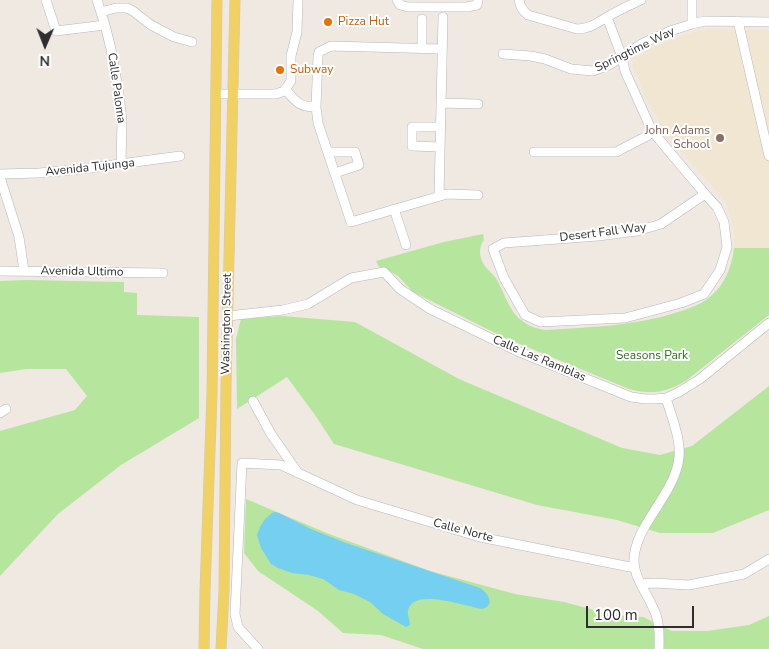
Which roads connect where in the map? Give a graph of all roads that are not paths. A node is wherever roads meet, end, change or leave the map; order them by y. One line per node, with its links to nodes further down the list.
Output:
1 (46, 0): 18 (street)
2 (97, 0): 11 (street, Calle Paloma)
3 (217, 0): 25 (main road, Washington Street)
4 (235, 0): 26 (main road, Washington Street)
5 (298, 0): 24 (street)
6 (397, 0): 7 (street)
7 (478, 0)
8 (519, 0): 12 (street)
9 (641, 0): 12 (street)
10 (692, 0): 17 (street)
11 (101, 12): 18 (street, Calle Paloma); 19 (street)
12 (607, 17): 23 (street)
13 (443, 18): 21 (street)
14 (422, 19): 20 (street)
15 (738, 21): 16 (street, Springtime Way); 17 (street, Springtime Way); 36 (street)
16 (769, 22)
17 (692, 24): 23 (street, Springtime Way)
18 (105, 25): 37 (street, Calle Paloma)
19 (192, 42)
20 (422, 48): 21 (street); 29 (street)
21 (442, 49): 27 (street)
22 (503, 54): 23 (street, Springtime Way)
23 (622, 57): 31 (street)
24 (285, 89): 26 (street); 29 (street)
25 (217, 94): 26 (street); 56 (main road, Washington Street)
26 (234, 94): 48 (main road, Washington Street)
27 (441, 103): 28 (street); 30 (street)
28 (478, 104)
29 (316, 107): 33 (street)
30 (440, 127): 32 (street); 32 (street)
31 (652, 131): 34 (street); 40 (street)
32 (440, 147): 42 (street)
33 (328, 152): 38 (street); 38 (street)
34 (534, 152)
35 (180, 156): 37 (street, Avenida Tujunga)
36 (769, 156)
37 (121, 165): 39 (street, Avenida Tujunga)
38 (335, 173): 43 (street)
39 (0, 176): 46 (street)
40 (705, 194): 40 (street, Desert Fall Way)
41 (478, 195): 42 (street)
42 (439, 196): 43 (street)
43 (394, 210): 44 (street)
44 (406, 245)
45 (0, 271): 46 (street, Avenida Ultimo)
46 (24, 271): 47 (street, Avenida Ultimo)
47 (163, 273)
48 (228, 316): 50 (street, Calle Las Ramblas); 57 (main road, Washington Street)
49 (769, 323): 50 (street, Calle Las Ramblas)
50 (666, 398): 54 (street)
51 (253, 401): 52 (street)
52 (298, 473): 54 (street, Calle Norte); 58 (street, Calle Norte)
53 (769, 559): 55 (street)
54 (635, 568): 55 (street)
55 (641, 584): 59 (street)
56 (204, 649)
57 (221, 649)
58 (258, 649)
59 (659, 649)

